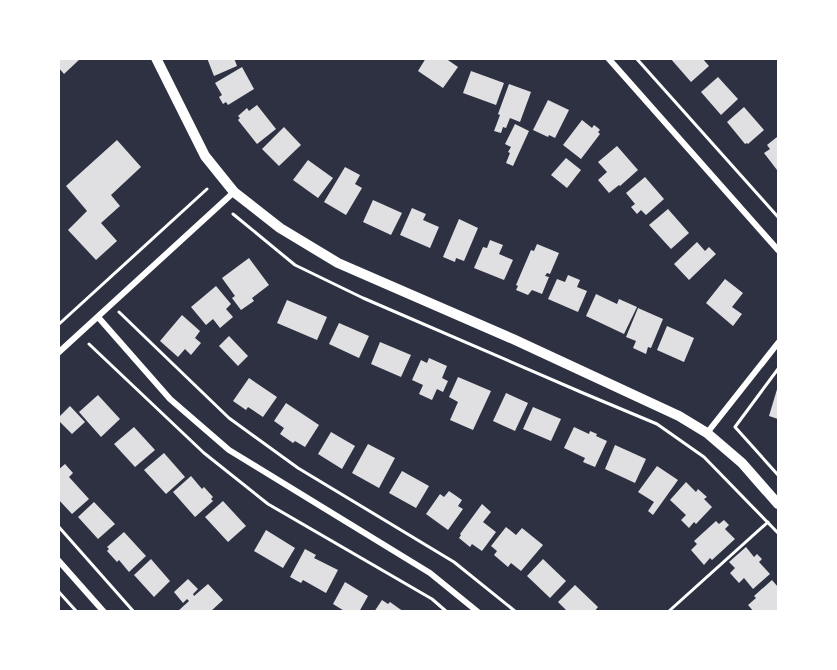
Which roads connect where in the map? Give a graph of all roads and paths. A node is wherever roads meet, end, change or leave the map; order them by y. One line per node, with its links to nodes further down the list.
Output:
1 (156, 58): 6 (street)
2 (599, 58): 4 (street)
3 (636, 58): 8 (path)
4 (610, 61): 9 (street)
5 (207, 189): 12 (path)
6 (234, 192): 11 (street); 17 (street)
7 (233, 214): 20 (path)
8 (778, 217)
9 (778, 250)
10 (119, 312): 30 (path)
11 (98, 316): 15 (street); 29 (street)
12 (58, 325)
13 (778, 343): 17 (street)
14 (89, 344): 28 (path)
15 (58, 353)
16 (778, 369): 18 (path)
17 (707, 433): 19 (street)
18 (778, 475)
19 (778, 504)
20 (768, 522): 22 (path); 31 (path)
21 (58, 526): 27 (path)
22 (778, 533)
23 (58, 560): 26 (street)
24 (58, 591): 25 (path)
25 (77, 612)
26 (104, 612)
27 (134, 612)
28 (447, 612)
29 (478, 612)
30 (516, 612)
31 (668, 612)

